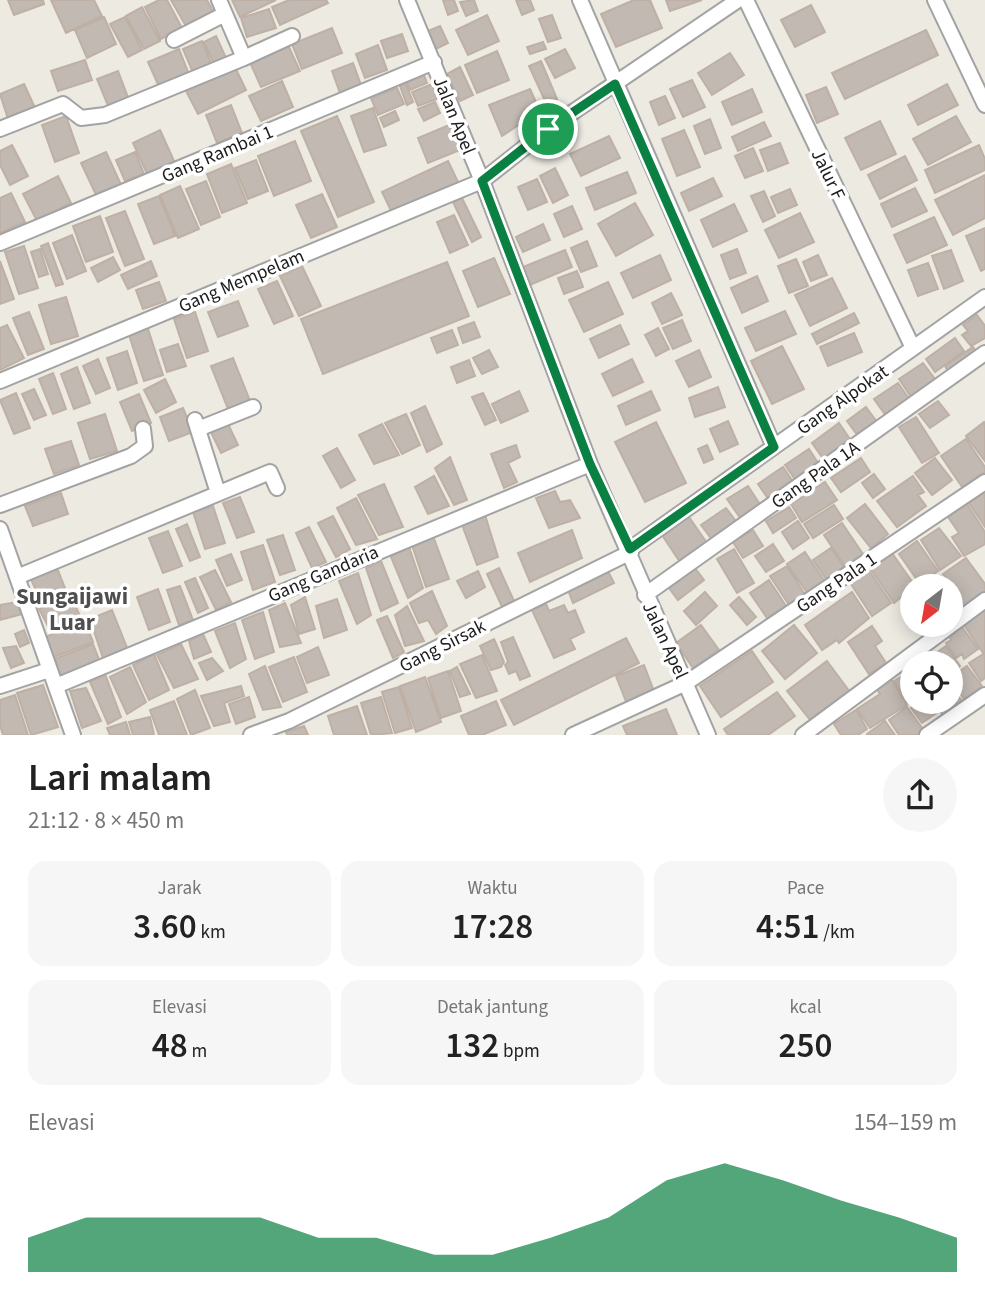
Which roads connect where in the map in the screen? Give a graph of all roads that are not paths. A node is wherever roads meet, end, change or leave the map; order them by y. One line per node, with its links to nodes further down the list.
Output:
1 (407, 0): 10 (street, Jalan Apel)
2 (580, 0): 11 (street)
3 (738, 0): 11 (street, Gang Mempelam)
4 (746, 0): 17 (street, Jalur F)
5 (936, 0): 12 (street)
6 (222, 7): 8 (street); 9 (street)
7 (292, 36): 9 (street)
8 (174, 40)
9 (244, 58): 13 (street)
10 (434, 62): 14 (street, Jalan Apel); 15 (street, Gang Rambai 1)
11 (615, 84): 14 (street, Gang Mempelam); 22 (street)
12 (985, 105)
13 (0, 129)
14 (482, 181): 19 (street, Gang Mempelam); 23 (street, Jalan Apel)
15 (0, 243)
16 (985, 297): 17 (street, Gang Alpokat)
17 (912, 348): 22 (street, Gang Alpokat)
18 (985, 354): 32 (street, Gang Pala 1A)
19 (0, 381)
20 (253, 407): 26 (street)
21 (144, 429): 27 (street)
22 (774, 447): 29 (street, Gang Alpokat)
23 (590, 464): 29 (street, Jalan Apel); 37 (street, Gang Gandaria)
24 (985, 482): 35 (street, Gang Pala 1)
25 (277, 488): 26 (street)
26 (218, 493): 31 (street)
27 (0, 505)
28 (0, 529): 30 (street)
29 (630, 550): 32 (street, Jalan Apel); 40 (street, Gang Sirsak)
30 (5, 561): 31 (street)
31 (17, 577): 34 (street)
32 (645, 595): 35 (street, Jalan Apel)
33 (985, 600): 43 (street)
34 (49, 670): 36 (street); 37 (street)
35 (686, 683): 41 (street, Gang Pala 1); 42 (street, Jalan Apel)
36 (0, 686)
37 (56, 686): 39 (street)
38 (985, 695): 44 (street)
39 (72, 735)
40 (251, 735)
41 (573, 735)
42 (708, 735)
43 (803, 735)
44 (927, 735)

